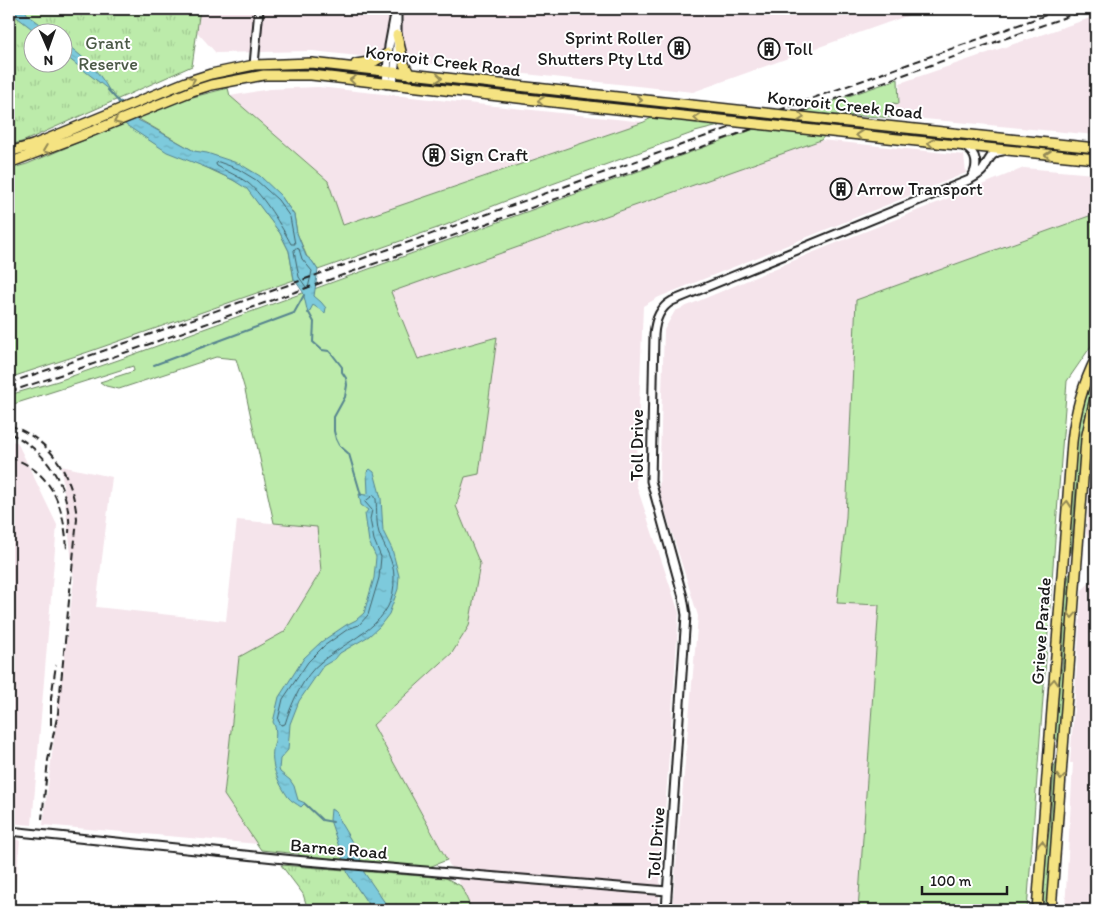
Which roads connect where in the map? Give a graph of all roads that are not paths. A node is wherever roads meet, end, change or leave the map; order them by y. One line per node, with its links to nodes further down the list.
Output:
1 (259, 9): 5 (street)
2 (396, 9): 3 (street); 4 (street)
3 (397, 35): 7 (street); 8 (main road)
4 (388, 52): 6 (main road); 7 (street)
5 (254, 65): 6 (main road, Kororoit Creek Road); 10 (main road, Kororoit Creek Road, one-way to 5)
6 (334, 65): 7 (main road, Kororoit Creek Road)
7 (390, 72): 8 (main road, Kororoit Creek Road); 9 (street)
8 (410, 75): 12 (main road, Kororoit Creek Road, one-way to 12, bridge)
9 (390, 84): 10 (main road, Kororoit Creek Road, one-way to 10); 11 (main road, Kororoit Creek Road, one-way to 9, bridge)
10 (149, 103): 14 (main road, Kororoit Creek Road); 16 (main road, Kororoit Creek Road, one-way to 16)
11 (961, 146): 13 (main road, Kororoit Creek Road); 17 (street)
12 (1096, 148)
13 (1011, 151): 15 (main road, Kororoit Creek Road, one-way to 13); 17 (street, Toll Drive)
14 (9, 152)
15 (1096, 159)
16 (9, 163)
17 (969, 180): 21 (street, Toll Drive)
18 (1096, 358): 23 (main road, Grieve Parade, one-way to 18)
19 (1096, 393): 24 (main road, Grieve Parade, one-way to 24)
20 (9, 831): 21 (street, Barnes Road)
21 (667, 891): 22 (street, Toll Drive)
22 (666, 910)
23 (1038, 910)
24 (1051, 910)

